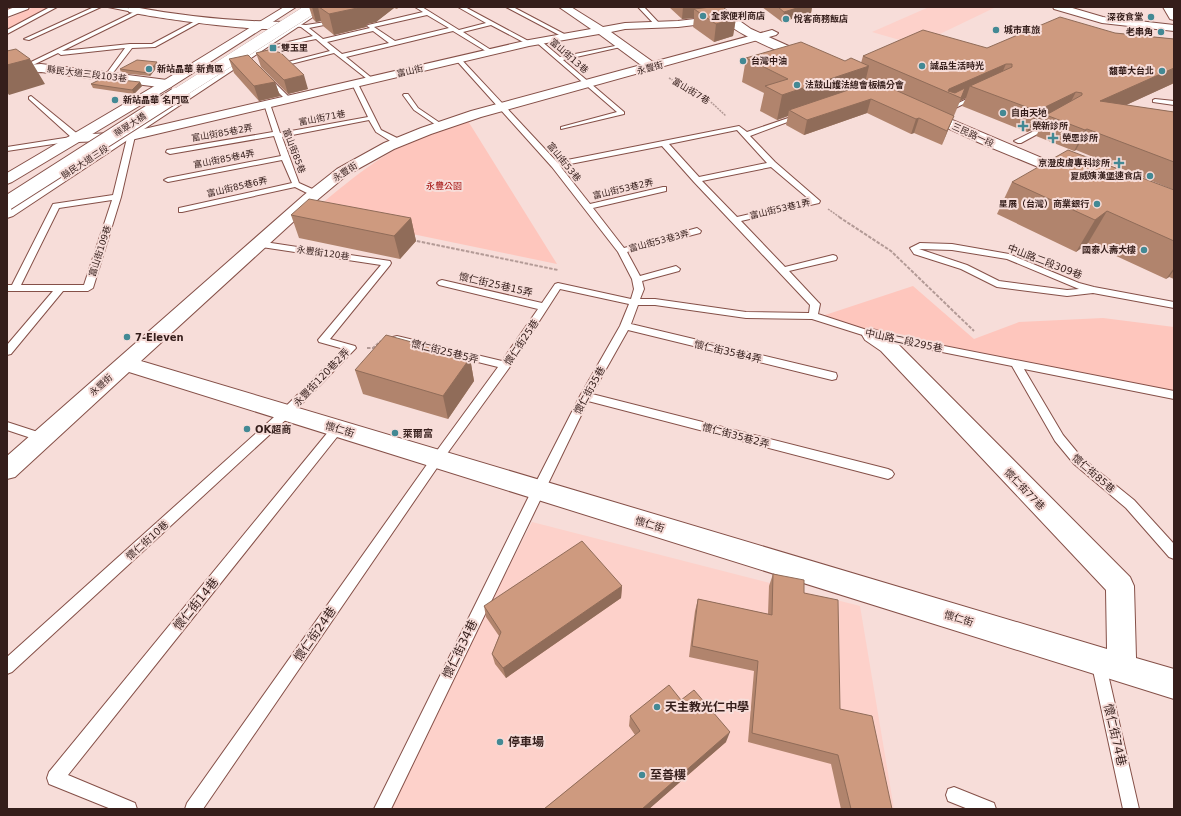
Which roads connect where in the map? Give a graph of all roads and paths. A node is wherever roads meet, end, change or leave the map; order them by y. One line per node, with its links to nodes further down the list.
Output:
1 (15, 7): 19 (main road)
2 (24, 7): 22 (main road)
3 (54, 7): 34 (lane)
4 (98, 7): 38 (lane)
5 (111, 7): 18 (lane)
6 (291, 7): 28 (main road)
7 (299, 7): 95 (main road, 華翠大橋)
8 (314, 7): 100 (main road, 華翠大橋, bridge)
9 (323, 7): 29 (main road, 縣民大道三段)
10 (418, 7): 20 (lane)
11 (461, 7): 26 (lane, 富山街13巷)
12 (509, 7): 36 (lane)
13 (564, 7): 33 (main road)
14 (642, 7): 27 (lane)
15 (714, 7): 21 (main road)
16 (1058, 7): 30 (main road)
17 (1168, 7): 23 (main road)
18 (137, 9): 24 (main road); 47 (lane)
19 (7, 11)
20 (427, 13): 31 (lane); 32 (lane)
21 (732, 13): 27 (main road, 富山街); 35 (main road); 35 (main road)
22 (7, 14)
23 (1174, 17)
24 (201, 20): 28 (main road); 42 (lane)
25 (338, 20): 29 (lane)
26 (491, 23): 32 (lane); 40 (lane, 富山街13巷)
27 (658, 24): 33 (main road, 富山街)
28 (262, 26): 29 (main road); 59 (main road)
29 (300, 26): 37 (lane); 79 (main road, 縣民大道三段)
30 (1174, 28)
31 (374, 29): 39 (lane); 41 (lane)
32 (455, 30): 41 (lane); 45 (lane)
33 (601, 30): 36 (main road, 富山街); 44 (main road)
34 (7, 32)
35 (765, 35): 51 (main road); 53 (main road, 永豐街)
36 (565, 36): 40 (main road, 富山街)
37 (318, 37): 39 (lane); 43 (lane)
38 (27, 39)
39 (323, 41): 46 (lane)
40 (534, 42): 45 (main road, 富山街); 50 (lane, 富山街13巷)
41 (393, 43): 48 (lane)
42 (130, 46): 47 (lane); 57 (lane)
43 (278, 46)
44 (623, 46): 50 (lane); 53 (main road)
45 (489, 51): 49 (main road, 富山街)
46 (336, 52): 48 (lane); 52 (lane)
47 (51, 54): 54 (lane)
48 (342, 56): 58 (lane)
49 (458, 59): 58 (main road, 富山街); 69 (lane, 富山街53巷)
50 (558, 59): 61 (lane, 富山街13巷)
51 (822, 61)
52 (283, 64)
53 (652, 67): 61 (main road, 永豐街); 76 (path, 富山街7巷)
54 (27, 69): 56 (main road, 縣民大道三段103巷); 57 (main road, 縣民大道三段103巷)
55 (262, 73): 65 (lane)
56 (7, 75)
57 (107, 77): 59 (main road, 縣民大道三段103巷)
58 (371, 80): 60 (main road, 富山街)
59 (167, 84): 80 (main road)
60 (355, 84): 65 (main road, 富山街); 72 (lane)
61 (588, 84): 69 (main road, 永豐街); 75 (lane, 富山街13巷)
62 (987, 92): 70 (lane)
63 (406, 95): 74 (lane)
64 (31, 98): 80 (lane)
65 (288, 99): 68 (main road, 富山街)
66 (1155, 100): 67 (lane)
67 (1174, 103)
68 (267, 104): 77 (lane, 富山街85巷); 79 (main road, 富山街)
69 (503, 107): 74 (main road, 永豐街); 89 (lane, 富山街53巷)
70 (945, 111): 81 (main road, 三民路一段); 91 (main road, 三民路一段)
71 (806, 114): 78 (lane)
72 (371, 118): 77 (lane, 富山街71巷); 82 (lane)
73 (1062, 119): 81 (lane)
74 (441, 126): 82 (main road, 永豐街)
75 (563, 128)
76 (739, 128): 78 (lane, 富山街53巷1弄); 83 (lane)
77 (277, 135): 85 (lane, 富山街85巷2弄); 86 (lane, 富山街85巷)
78 (745, 135): 87 (lane, 富山街53巷1弄)
79 (127, 137): 80 (main road, 富山街); 98 (lane, 富山街109巷); 103 (main road, 縣民大道三段)
80 (77, 138): 84 (lane); 90 (main road)
81 (1018, 141): 88 (main road, 三民路一段)
82 (398, 142): 97 (main road, 永豐街)
83 (665, 144): 89 (lane); 93 (lane, 富山街53巷1弄)
84 (7, 149)
85 (170, 152)
86 (285, 157): 92 (lane, 富山街85巷4弄); 94 (lane, 富山街85巷)
87 (772, 164): 93 (lane); 99 (lane, 富山街53巷1弄)
88 (1076, 164)
89 (555, 165): 101 (lane, 富山街53巷)
90 (7, 179)
91 (1079, 179)
92 (168, 180)
93 (697, 180): 104 (lane, 富山街53巷1弄)
94 (296, 184): 97 (lane, 富山街85巷); 102 (lane, 富山街85巷6弄)
95 (7, 189)
96 (663, 189): 101 (lane, 富山街53巷2弄)
97 (316, 194): 107 (main road, 永豐街)
98 (117, 198): 116 (lane); 117 (lane, 富山街109巷)
99 (816, 201): 104 (lane, 富山街53巷1弄); 124 (path)
100 (7, 203)
101 (588, 207): 108 (lane, 富山街53巷)
102 (182, 210)
103 (7, 213)
104 (735, 220): 112 (lane, 富山街53巷1弄)
105 (697, 231): 108 (lane, 富山街53巷3弄)
106 (405, 239): 113 (path)
107 (258, 244): 110 (lane, 永豐街120巷); 130 (main road, 永豐街)
108 (622, 251): 115 (lane, 富山街53巷)
109 (833, 258): 112 (lane)
110 (387, 263): 127 (lane, 永豐街120巷2弄)
111 (676, 269): 115 (lane)
112 (783, 270): 122 (lane, 富山街53巷1弄)
113 (566, 272)
114 (442, 283): 121 (lane, 懷仁街25巷15弄)
115 (638, 284): 119 (lane, 懷仁街35巷)
116 (11, 288): 117 (lane, 富山街109巷)
117 (60, 288): 128 (lane)
118 (1093, 290): 118 (lane, 中山路二段309巷); 120 (lane, 中山路二段309巷)
119 (633, 302): 121 (lane, 懷仁街25巷); 122 (lane, 中山路二段295巷); 123 (lane, 懷仁街35巷)
120 (1174, 305)
121 (544, 307): 131 (lane, 懷仁街25巷)
122 (813, 316): 125 (lane, 中山路二段295巷)
123 (625, 326): 132 (lane, 懷仁街35巷4弄); 134 (lane, 懷仁街35巷)
124 (974, 331)
125 (872, 335): 129 (lane, 中山路二段295巷); 146 (main road, 懷仁街77巷)
126 (386, 336): 127 (path); 131 (lane, 懷仁街25巷5弄)
127 (351, 348): 135 (lane, 永豐街120巷2弄)
128 (7, 352)
129 (1015, 363): 133 (lane, 中山路二段295巷); 143 (lane, 懷仁街85巷)
130 (125, 364): 135 (main road, 懷仁街); 138 (main road, 永豐街)
131 (505, 365): 139 (lane, 懷仁街25巷)
132 (832, 376)
133 (1174, 395)
134 (585, 396): 141 (lane, 懷仁街35巷2弄); 142 (lane, 懷仁街35巷)
135 (287, 412): 137 (main road, 懷仁街); 145 (lane, 懷仁街10巷)
136 (7, 426): 138 (lane)
137 (337, 429): 139 (main road, 懷仁街); 149 (lane, 懷仁街14巷)
138 (43, 438): 140 (main road, 永豐街)
139 (437, 459): 142 (main road, 懷仁街); 150 (lane, 懷仁街24巷)
140 (7, 470)
141 (888, 474)
142 (538, 490): 144 (main road, 懷仁街); 151 (lane, 懷仁街34巷)
143 (1174, 552)
144 (1098, 661): 146 (main road, 懷仁街); 153 (lane, 懷仁街74巷)
145 (7, 667)
146 (1122, 668): 147 (main road, 懷仁街)
147 (1174, 684)
148 (954, 795): 152 (lane)
149 (129, 809)
150 (193, 809)
151 (382, 809)
152 (988, 809)
153 (1132, 809)

